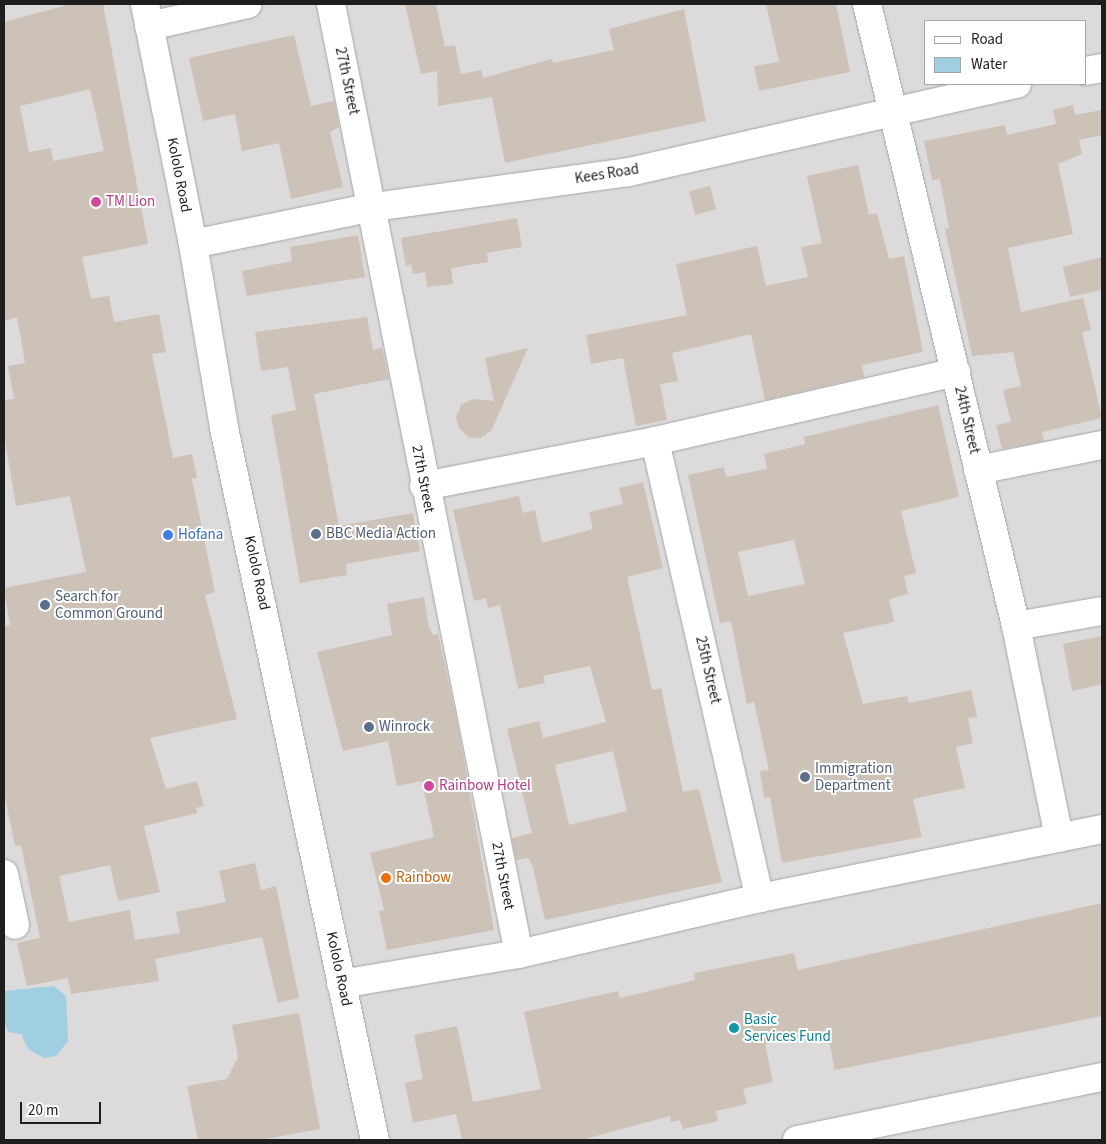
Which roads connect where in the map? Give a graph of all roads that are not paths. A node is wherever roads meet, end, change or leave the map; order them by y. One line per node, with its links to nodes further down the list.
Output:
1 (248, 4): 4 (street)
2 (330, 4): 9 (street, 27th Street)
3 (867, 4): 8 (street, 24th Street)
4 (147, 15): 10 (street, Kololo Road)
5 (1102, 68): 6 (street)
6 (1086, 72)
7 (1012, 85): 8 (street, Kees Road)
8 (889, 111): 9 (street, Kees Road); 11 (street, 24th Street)
9 (374, 207): 10 (street, Kees Road); 15 (street, 27th Street)
10 (193, 244): 24 (street, Kololo Road)
11 (956, 372): 12 (street); 14 (street, 24th Street)
12 (655, 441): 15 (street); 21 (street, 25th Street)
13 (1102, 445): 14 (street)
14 (978, 470): 17 (street, 24th Street)
15 (424, 486): 23 (street, 27th Street)
16 (1102, 611): 17 (street)
17 (1016, 626): 19 (street, 24th Street)
18 (1102, 829): 19 (street)
19 (1059, 838): 21 (street)
20 (4, 874): 22 (street)
21 (760, 898): 23 (street)
22 (15, 925)
23 (518, 954): 24 (street)
24 (342, 984): 26 (street, Kololo Road)
25 (1102, 1077): 27 (street)
26 (375, 1140)
27 (797, 1140)

